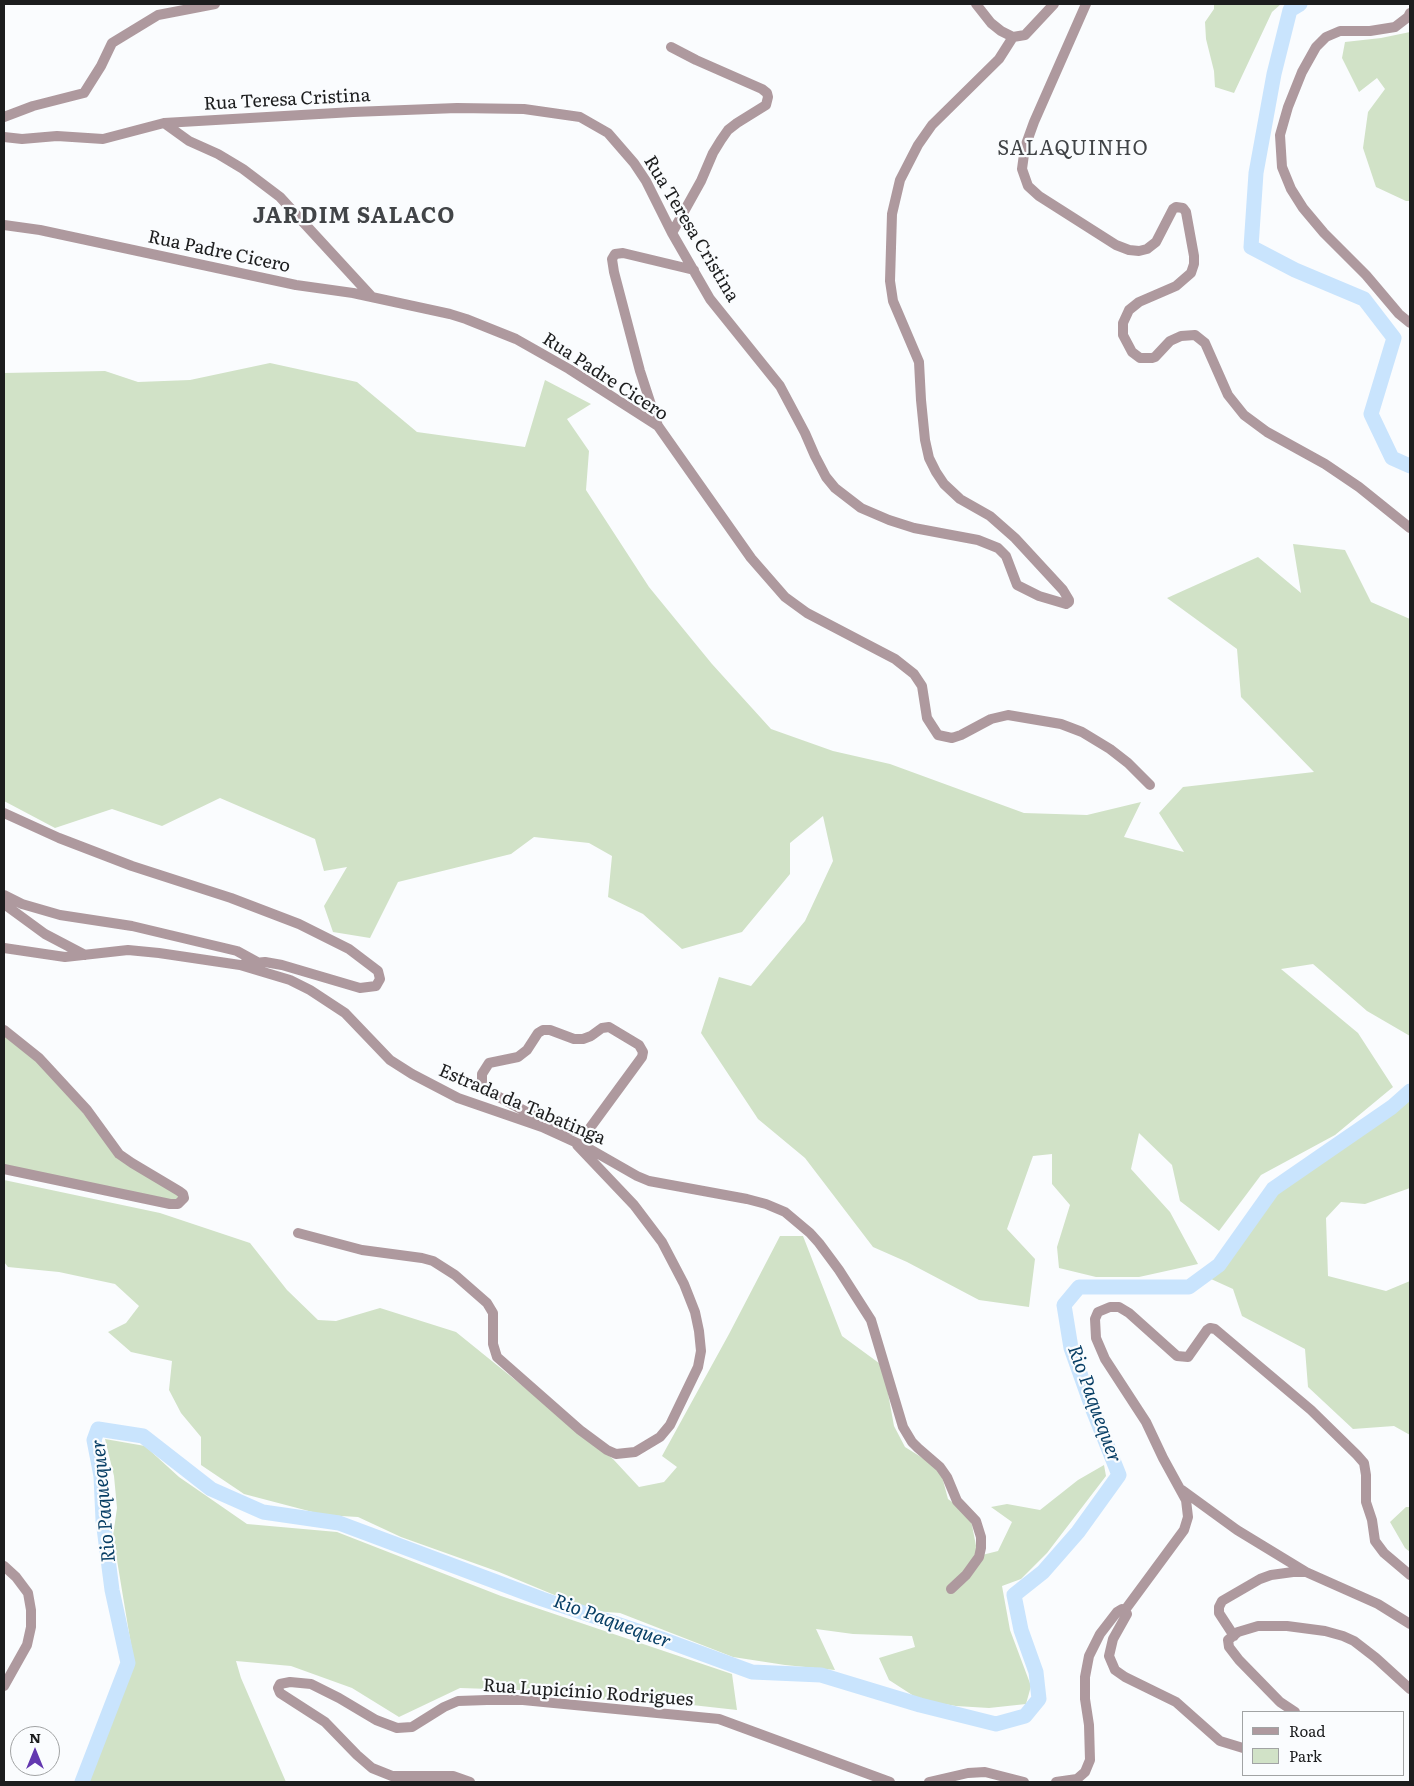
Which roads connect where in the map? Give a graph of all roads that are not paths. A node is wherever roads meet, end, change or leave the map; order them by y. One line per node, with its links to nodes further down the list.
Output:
1 (216, 4): 8 (street)
2 (976, 4): 6 (street)
3 (1054, 4): 6 (street)
4 (1086, 4): 17 (street)
5 (1410, 13): 15 (street)
6 (1013, 37): 13 (street, Rua Teresa Cristina)
7 (671, 47): 12 (street)
8 (4, 117)
9 (164, 123): 10 (street, Rua Teresa Cristina); 12 (street, Rua Teresa Cristina); 14 (street)
10 (4, 137)
11 (4, 225): 14 (street, Rua Padre Cicero)
12 (672, 234): 13 (street, Rua Teresa Cristina)
13 (694, 270): 16 (street)
14 (372, 297): 16 (street, Rua Padre Cicero)
15 (1410, 323)
16 (658, 426): 18 (street, Rua Padre Cicero)
17 (1410, 528)
18 (1150, 785)
19 (4, 813): 24 (street)
20 (4, 895): 24 (street)
21 (4, 904): 23 (street)
22 (4, 948): 23 (street, Estrada da Tabatinga)
23 (85, 956): 25 (street, Estrada da Tabatinga)
24 (257, 962): 25 (street)
25 (240, 965): 27 (street, Estrada da Tabatinga)
26 (4, 1030): 29 (street)
27 (546, 1126): 27 (street); 28 (street, Estrada da Tabatinga)
28 (574, 1142): 30 (street); 35 (street, Estrada da Tabatinga)
29 (4, 1169)
30 (298, 1233)
31 (1181, 1489): 33 (street); 34 (street); 36 (street)
32 (4, 1566): 39 (street)
33 (1306, 1572): 37 (street); 38 (street)
34 (1410, 1575)
35 (951, 1589)
36 (1125, 1610): 42 (street); 47 (street)
37 (1410, 1624)
38 (1234, 1636): 40 (street); 41 (street)
39 (4, 1686)
40 (1410, 1689)
41 (1294, 1711)
42 (1242, 1748)
43 (470, 1782): 44 (street, Rua Lupicínio Rodrigues)
44 (890, 1782)
45 (929, 1782): 46 (street)
46 (1024, 1782)
47 (1056, 1782)

